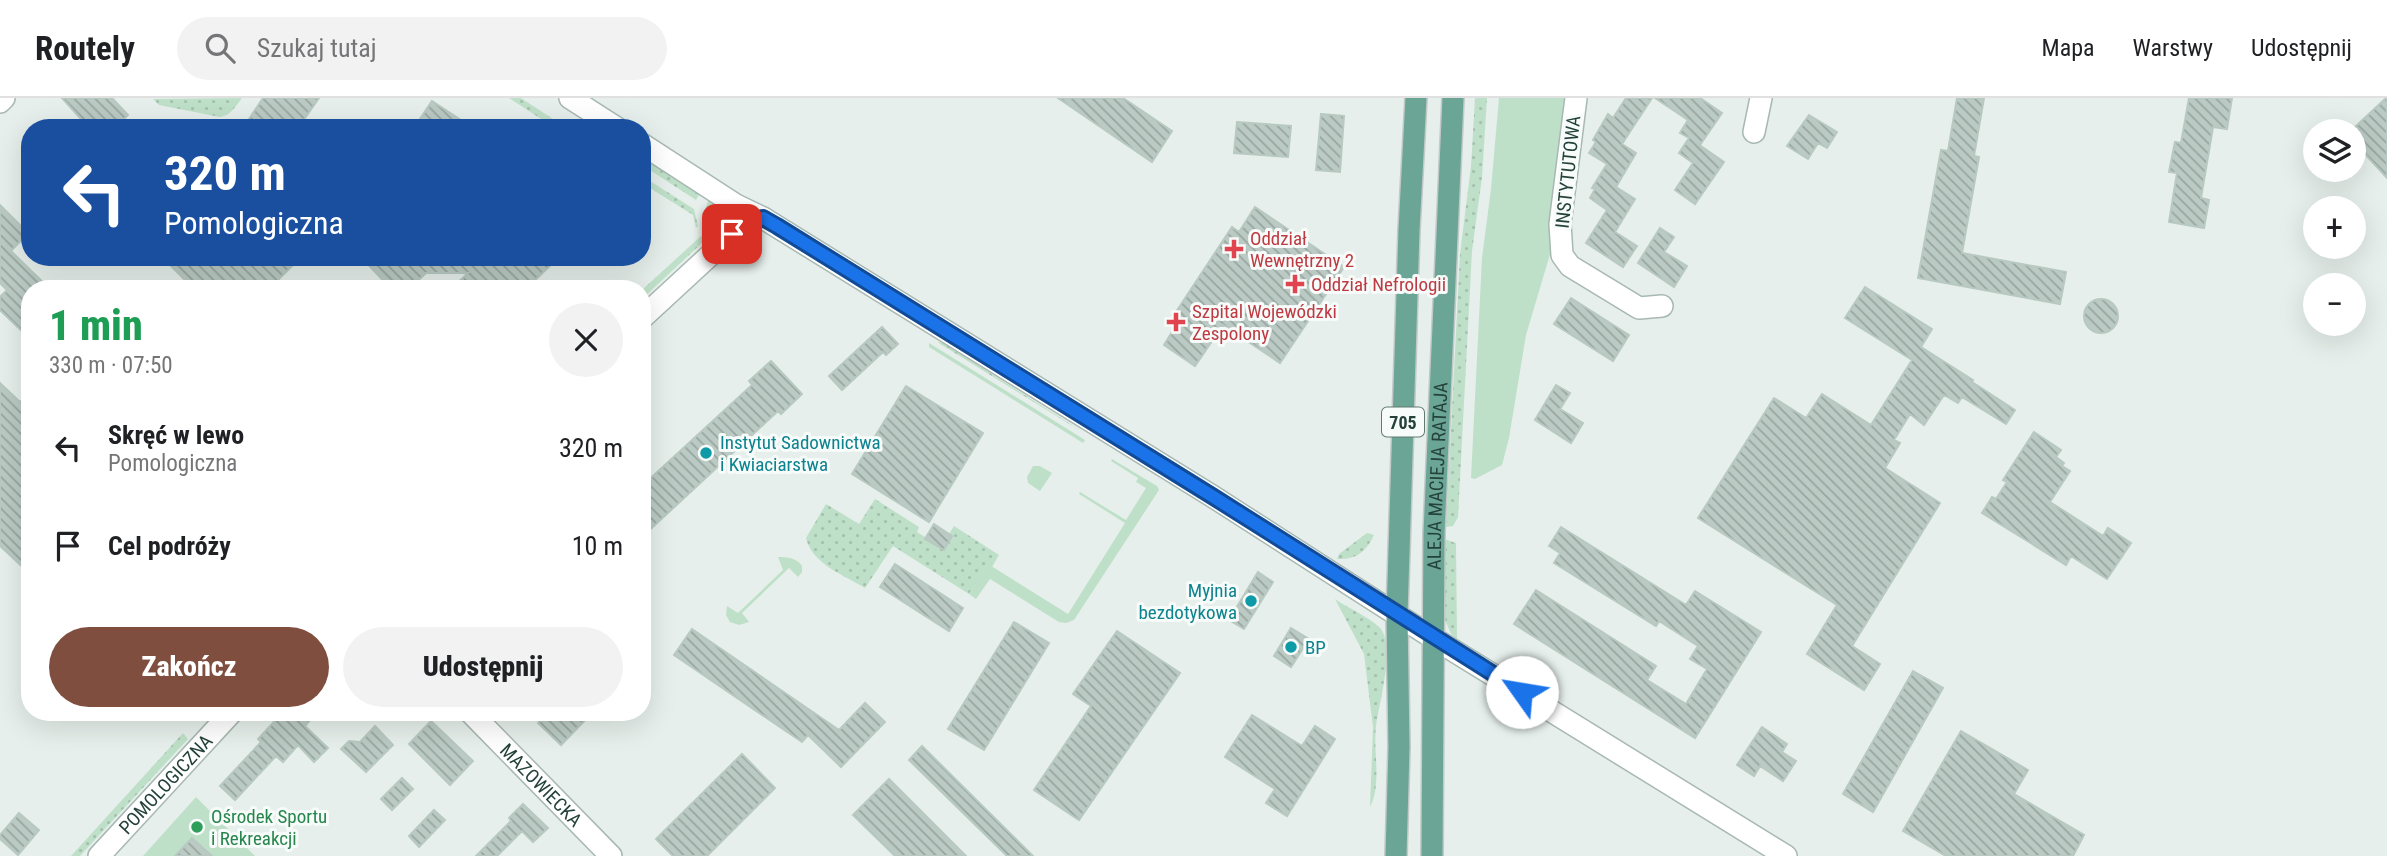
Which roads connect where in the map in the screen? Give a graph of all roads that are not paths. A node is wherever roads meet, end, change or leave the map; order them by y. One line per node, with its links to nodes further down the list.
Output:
1 (4, 98): 7 (street)
2 (570, 98): 8 (street)
3 (1416, 98): 14 (main road, ALEJA MACIEJA RATAJA / 705)
4 (1453, 98): 15 (main road, ALEJA MACIEJA RATAJA / 705)
5 (1576, 98): 12 (street, INSTYTUTOWA)
6 (1761, 98): 9 (street)
7 (0, 102)
8 (603, 119)
9 (1754, 132)
10 (651, 150): 11 (street)
11 (763, 218): 13 (street); 14 (street)
12 (1662, 306)
13 (651, 310)
14 (1397, 615): 15 (street); 20 (main road, ALEJA MACIEJA RATAJA / 705)
15 (1433, 638): 21 (main road, ALEJA MACIEJA RATAJA / 705); 22 (street)
16 (224, 721): 18 (street, POMOLOGICZNA)
17 (479, 721): 19 (street, MAZOWIECKA)
18 (99, 856)
19 (611, 856)
20 (1396, 856)
21 (1432, 856)
22 (1786, 856)

